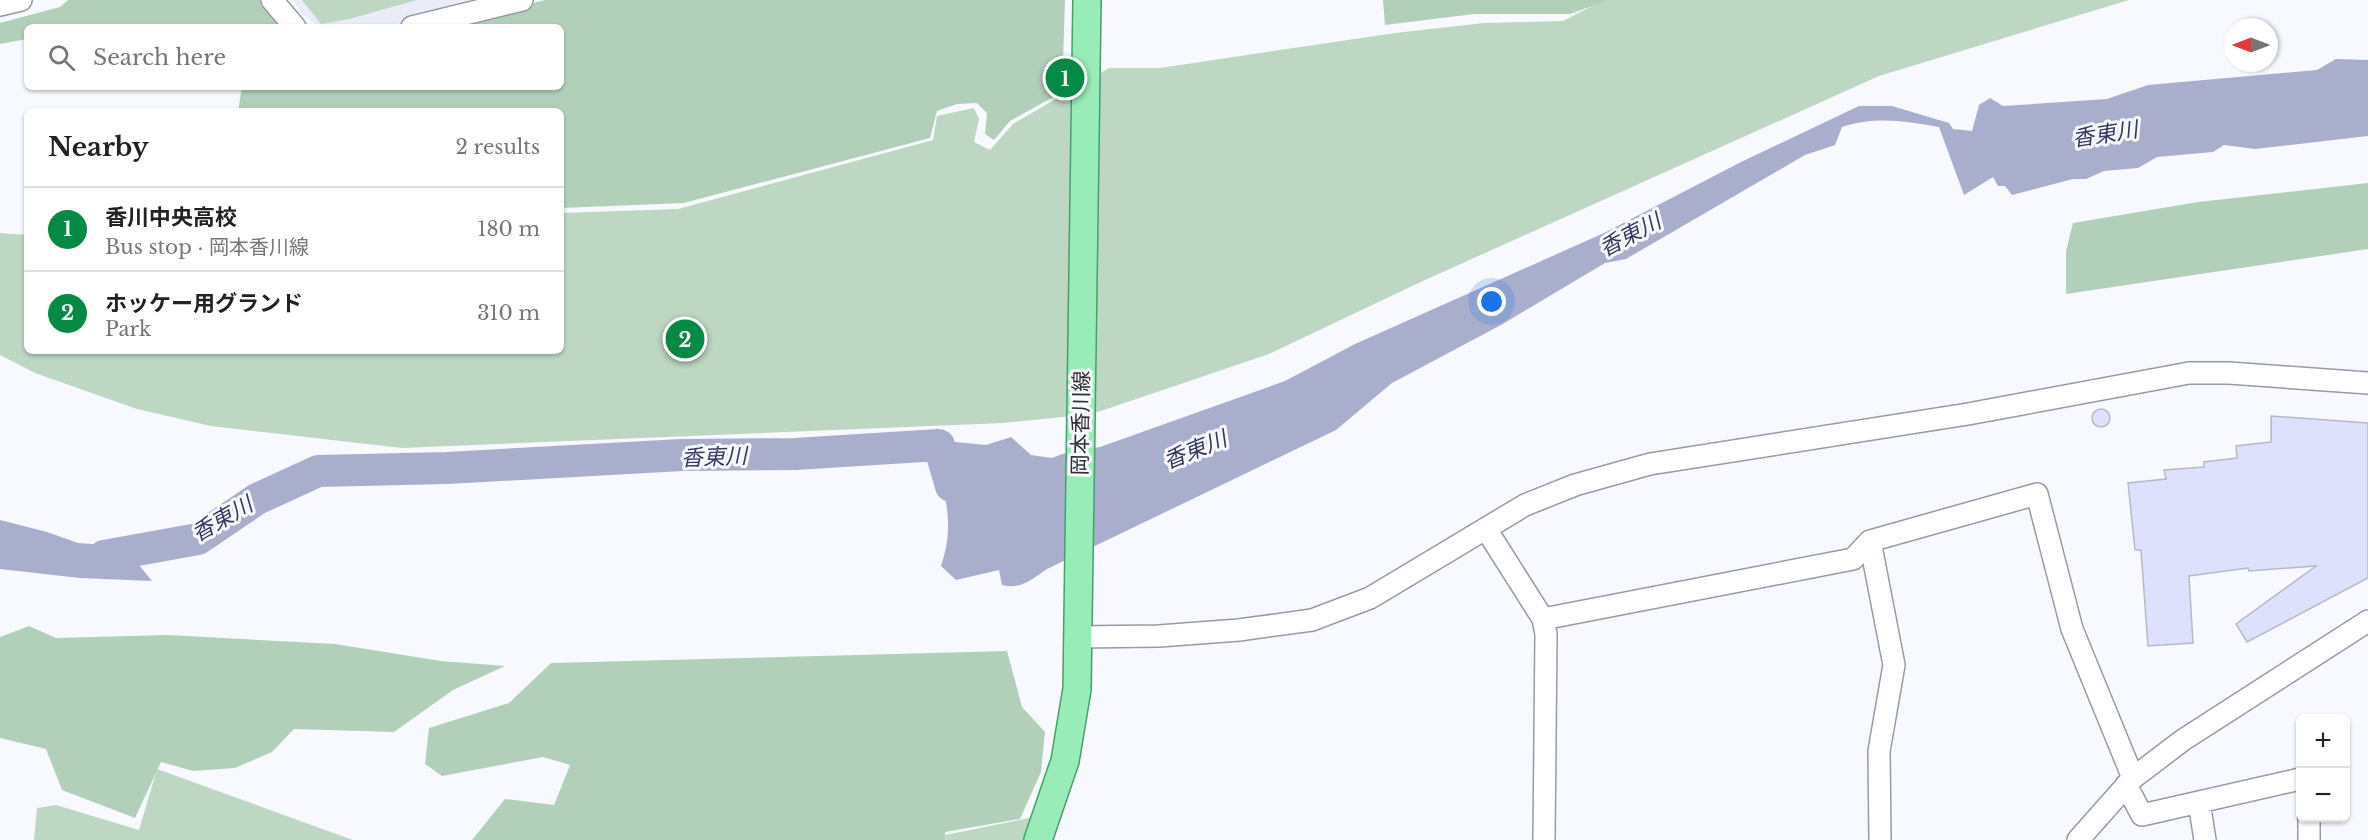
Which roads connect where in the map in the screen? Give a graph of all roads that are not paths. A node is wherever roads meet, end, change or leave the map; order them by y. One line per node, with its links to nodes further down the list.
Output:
1 (21, 0): 5 (street)
2 (272, 0): 6 (street)
3 (522, 0): 7 (street)
4 (1087, 0): 13 (main road, 岡本香川線)
5 (0, 5)
6 (292, 24)
7 (424, 24)
8 (2368, 383): 9 (street)
9 (1485, 529): 11 (street); 13 (street)
10 (1870, 541): 11 (street); 15 (street); 20 (street)
11 (1543, 619): 19 (street)
12 (2368, 621): 15 (street)
13 (1078, 638): 18 (main road, 岡本香川線)
14 (2296, 780): 16 (street)
15 (2129, 782): 16 (street); 21 (street)
16 (2199, 802): 22 (street)
17 (2309, 822): 23 (street)
18 (1038, 840)
19 (1544, 840)
20 (1880, 840)
21 (2078, 840)
22 (2205, 840)
23 (2309, 840)

